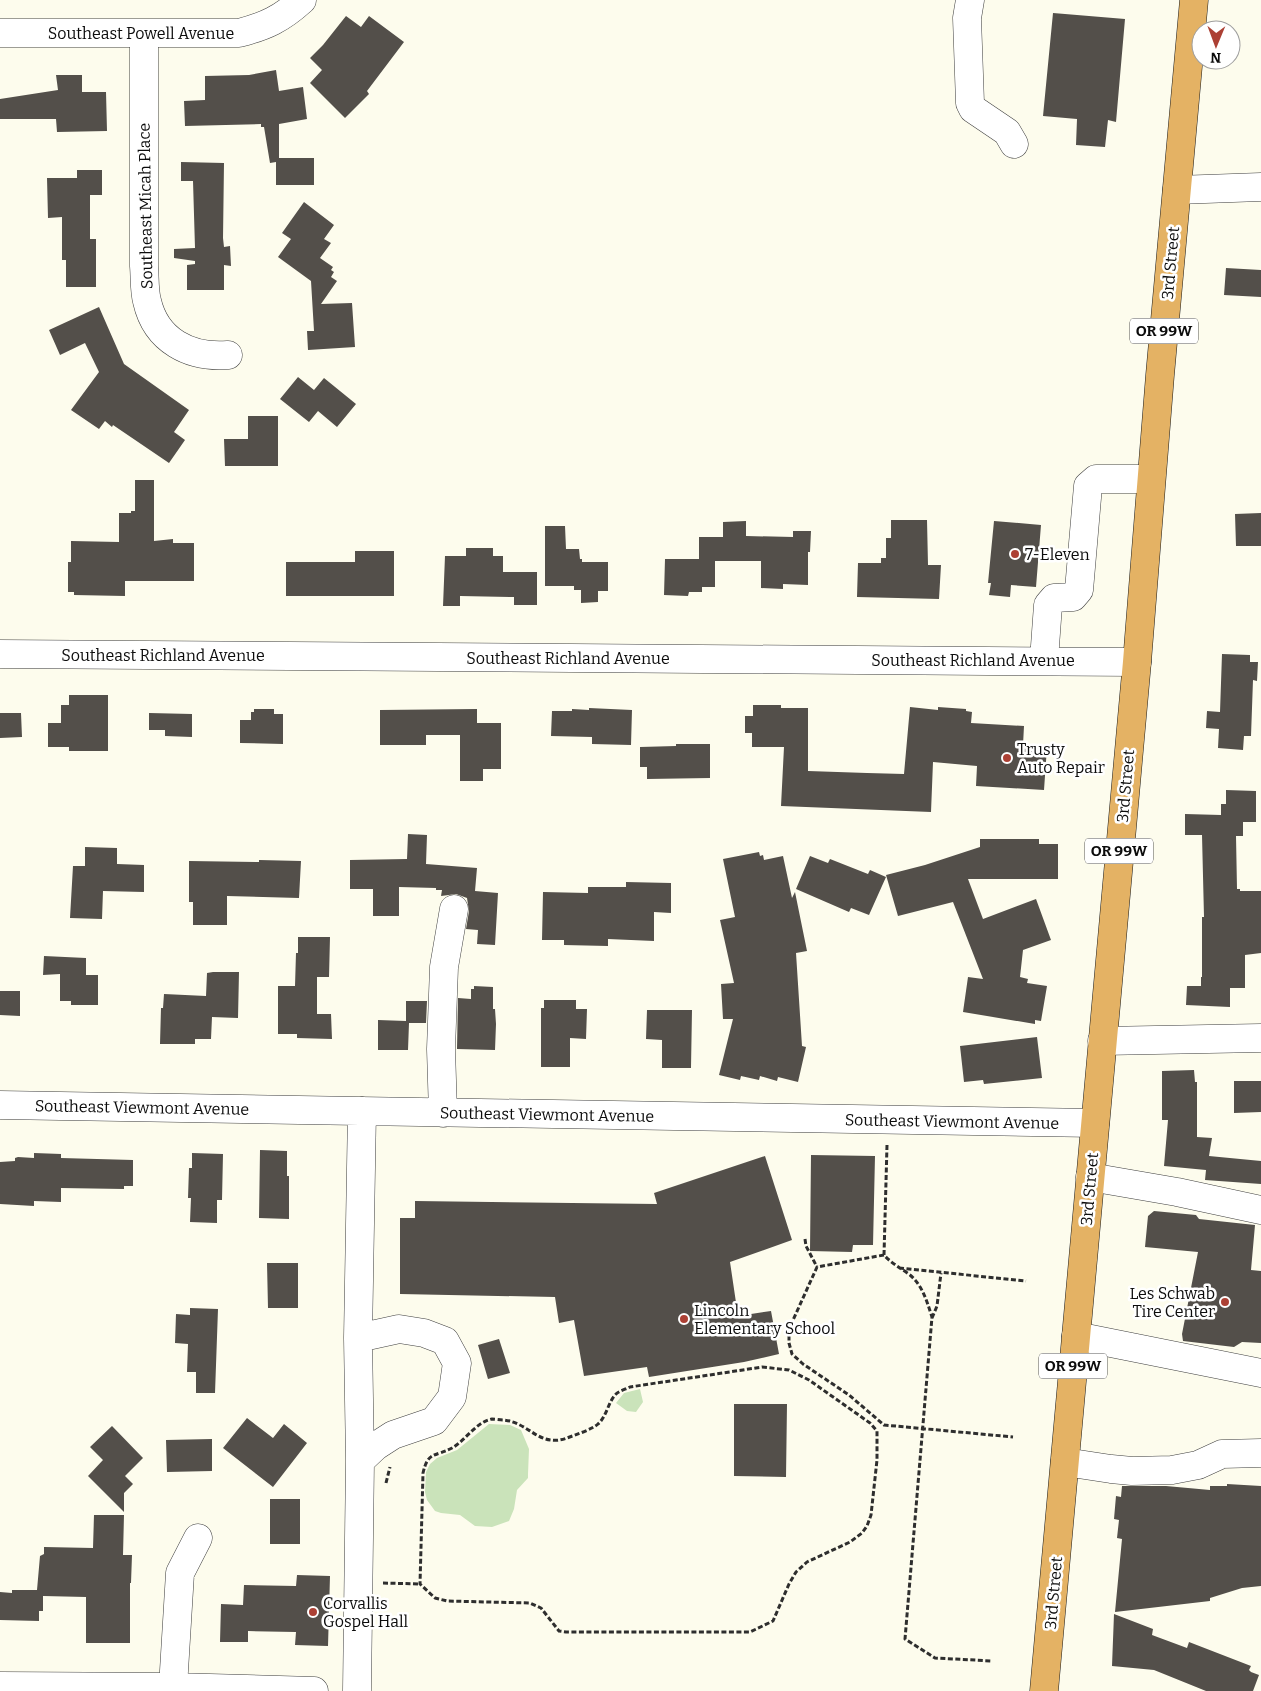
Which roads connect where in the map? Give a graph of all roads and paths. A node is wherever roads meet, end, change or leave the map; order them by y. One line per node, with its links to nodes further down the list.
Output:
1 (302, 0): 5 (street, Southeast Powell Avenue)
2 (970, 0): 6 (street)
3 (1194, 0): 8 (highway, 3rd Street / OR 99W)
4 (0, 33): 5 (street, Southeast Powell Avenue)
5 (144, 33): 9 (street, Southeast Micah Place)
6 (1014, 144)
7 (1261, 186): 8 (street)
8 (1177, 190): 10 (highway, 3rd Street / OR 99W)
9 (228, 354)
10 (1151, 479): 12 (street); 13 (highway, 3rd Street / OR 99W)
11 (0, 654): 12 (street, Southeast Richland Avenue)
12 (1044, 660): 13 (street, Southeast Richland Avenue)
13 (1137, 662): 16 (highway, 3rd Street / OR 99W)
14 (454, 909): 19 (street)
15 (1261, 1038): 16 (street)
16 (1102, 1040): 20 (highway, 3rd Street / OR 99W)
17 (0, 1105): 18 (street, Southeast Viewmont Avenue)
18 (362, 1111): 19 (street, Southeast Viewmont Avenue); 32 (street)
19 (443, 1112): 20 (street, Southeast Viewmont Avenue)
20 (1094, 1123): 22 (highway, 3rd Street / OR 99W)
21 (887, 1145): 25 (path)
22 (1090, 1177): 23 (street); 31 (highway, 3rd Street / OR 99W)
23 (1261, 1210)
24 (805, 1239): 26 (path)
25 (884, 1255): 26 (path); 27 (path)
26 (817, 1267): 34 (path)
27 (898, 1268): 28 (path); 30 (path)
28 (940, 1273): 29 (path); 30 (path)
29 (1026, 1281)
30 (932, 1318): 34 (path)
31 (1076, 1336): 33 (street); 39 (highway, 3rd Street / OR 99W)
32 (358, 1338): 37 (street); 37 (street)
33 (1261, 1373)
34 (923, 1429): 35 (path); 44 (path)
35 (1013, 1437)
36 (1261, 1452): 39 (street)
37 (360, 1462): 48 (street)
38 (396, 1462): 40 (path)
39 (1064, 1462): 49 (highway, 3rd Street / OR 99W)
40 (386, 1488)
41 (198, 1538): 46 (street)
42 (383, 1574): 43 (path)
43 (420, 1584): 43 (path)
44 (992, 1661)
45 (0, 1686): 46 (street)
46 (173, 1687): 47 (street)
47 (314, 1691)
48 (356, 1691)
49 (1044, 1691)

